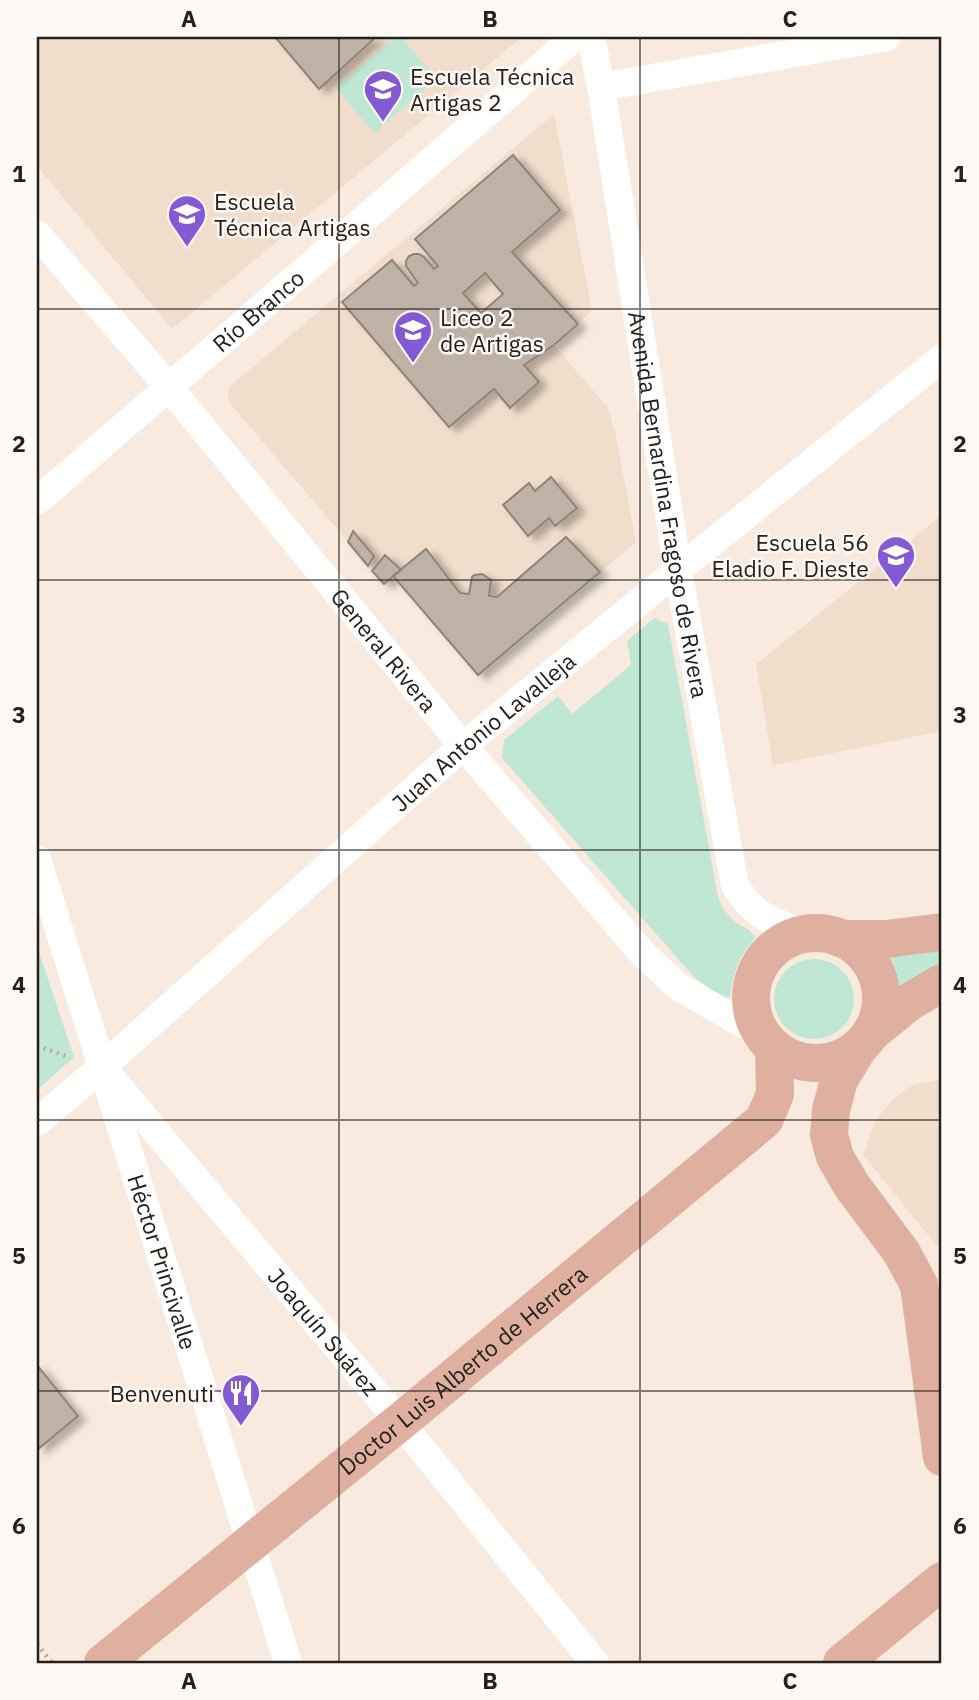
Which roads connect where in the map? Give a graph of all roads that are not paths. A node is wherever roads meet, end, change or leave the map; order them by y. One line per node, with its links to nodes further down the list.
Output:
1 (575, 37): 7 (street, Río Branco)
2 (591, 37): 4 (street, Avenida Bernardina Fragoso de Rivera)
3 (887, 37): 4 (street)
4 (601, 87): 9 (street, Avenida Bernardina Fragoso de Rivera)
5 (37, 234): 7 (street, General Rivera)
6 (942, 358): 9 (street, Juan Antonio Lavalleja)
7 (168, 386): 8 (street, Río Branco); 10 (street, General Rivera)
8 (37, 501)
9 (678, 569): 10 (street, Juan Antonio Lavalleja); 13 (street, Avenida Bernardina Fragoso de Rivera)
10 (463, 746): 16 (street, General Rivera); 17 (street, Juan Antonio Lavalleja)
11 (37, 859): 17 (street, Héctor Princivalle)
12 (942, 932): 13 (main road)
13 (824, 937): 15 (main road); 16 (main road)
14 (942, 983): 15 (main road)
15 (865, 1040): 16 (main road); 20 (main road)
16 (768, 1042): 19 (main road, Doctor Luis Alberto de Herrera)
17 (102, 1068): 18 (street, Juan Antonio Lavalleja); 19 (street, Joaquín Suárez); 21 (street, Héctor Princivalle)
18 (37, 1122)
19 (400, 1422): 21 (main road, Doctor Luis Alberto de Herrera); 25 (street, Joaquín Suárez)
20 (942, 1457)
21 (250, 1542): 23 (main road, Doctor Luis Alberto de Herrera); 24 (street, Héctor Princivalle)
22 (942, 1581): 26 (main road)
23 (103, 1663)
24 (288, 1663)
25 (595, 1663)
26 (842, 1663)

